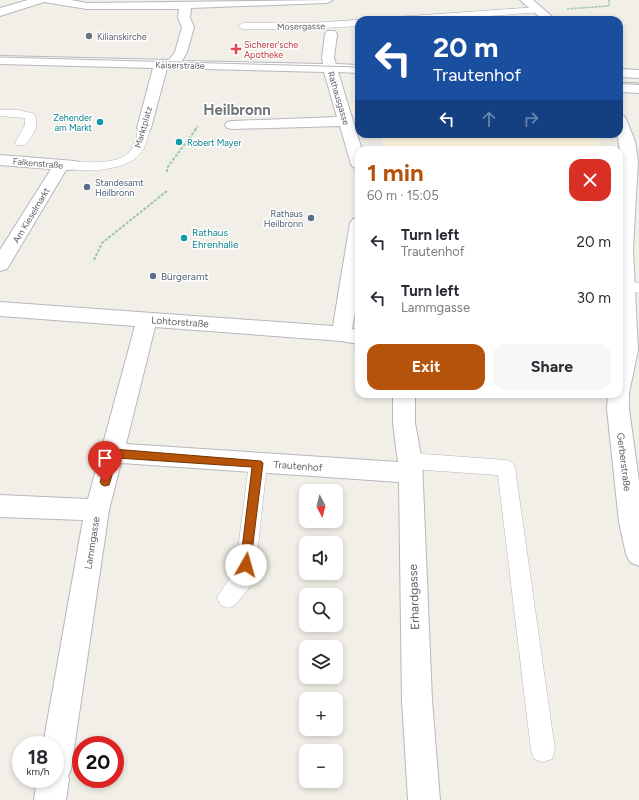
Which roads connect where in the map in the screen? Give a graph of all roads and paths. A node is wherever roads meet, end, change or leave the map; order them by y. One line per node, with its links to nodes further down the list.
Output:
1 (2, 0): 8 (street)
2 (40, 0): 11 (street)
3 (49, 0): 9 (street)
4 (526, 0): 10 (street)
5 (609, 0): 10 (path)
6 (253, 1): 7 (street); 9 (street)
7 (321, 2)
8 (0, 4)
9 (185, 5): 18 (street, Marktplatz)
10 (540, 11): 12 (lane); 13 (street)
11 (0, 12)
12 (461, 16)
13 (546, 16)
14 (355, 23): 15 (lane, Mosergasse)
15 (243, 26)
16 (331, 34): 19 (street)
17 (0, 60): 18 (street, Kaiserstraße)
18 (173, 65): 19 (street, Kaiserstraße); 30 (street, Marktplatz)
19 (329, 65): 20 (street); 21 (street, Kaiserstraße); 27 (street, Rathausgasse)
20 (313, 68)
21 (355, 68)
22 (623, 73): 23 (street)
23 (639, 74)
24 (623, 88): 25 (street)
25 (639, 89)
26 (0, 113): 33 (lane)
27 (345, 121): 28 (street); 32 (street, Rathausgasse)
28 (232, 125)
29 (198, 126): 35 (path)
30 (144, 128): 34 (lane, Marktplatz)
31 (623, 129): 36 (street, Gerberstraße)
32 (355, 152)
33 (12, 154): 34 (street, Falkenstraße)
34 (69, 165): 42 (street, Am Kieselmarkt)
35 (167, 172)
36 (633, 189): 38 (street, Gerberstraße)
37 (167, 191): 41 (path)
38 (623, 224)
39 (623, 232): 43 (street, Gerberstraße)
40 (355, 250): 46 (street)
41 (94, 260)
42 (0, 265)
43 (633, 287): 47 (street, Gerberstraße)
44 (0, 309): 45 (street, Lohtorstraße)
45 (147, 320): 46 (street, Lohtorstraße); 50 (street, Lammgasse)
46 (350, 335)
47 (623, 371)
48 (404, 398): 52 (street, Erhardgasse)
49 (619, 398): 55 (street, Gerberstraße)
50 (113, 453): 51 (street, Trautenhof); 54 (street, Lammgasse)
51 (258, 463): 52 (street, Trautenhof); 57 (lane)
52 (410, 467): 59 (lane); 62 (street, Erhardgasse)
53 (0, 506): 54 (street)
54 (98, 510): 58 (street, Lammgasse)
55 (635, 522): 56 (street, Gerberstraße)
56 (639, 554)
57 (228, 598)
58 (60, 736)
59 (543, 750)
60 (52, 788): 61 (street)
61 (50, 800)
62 (424, 800)

